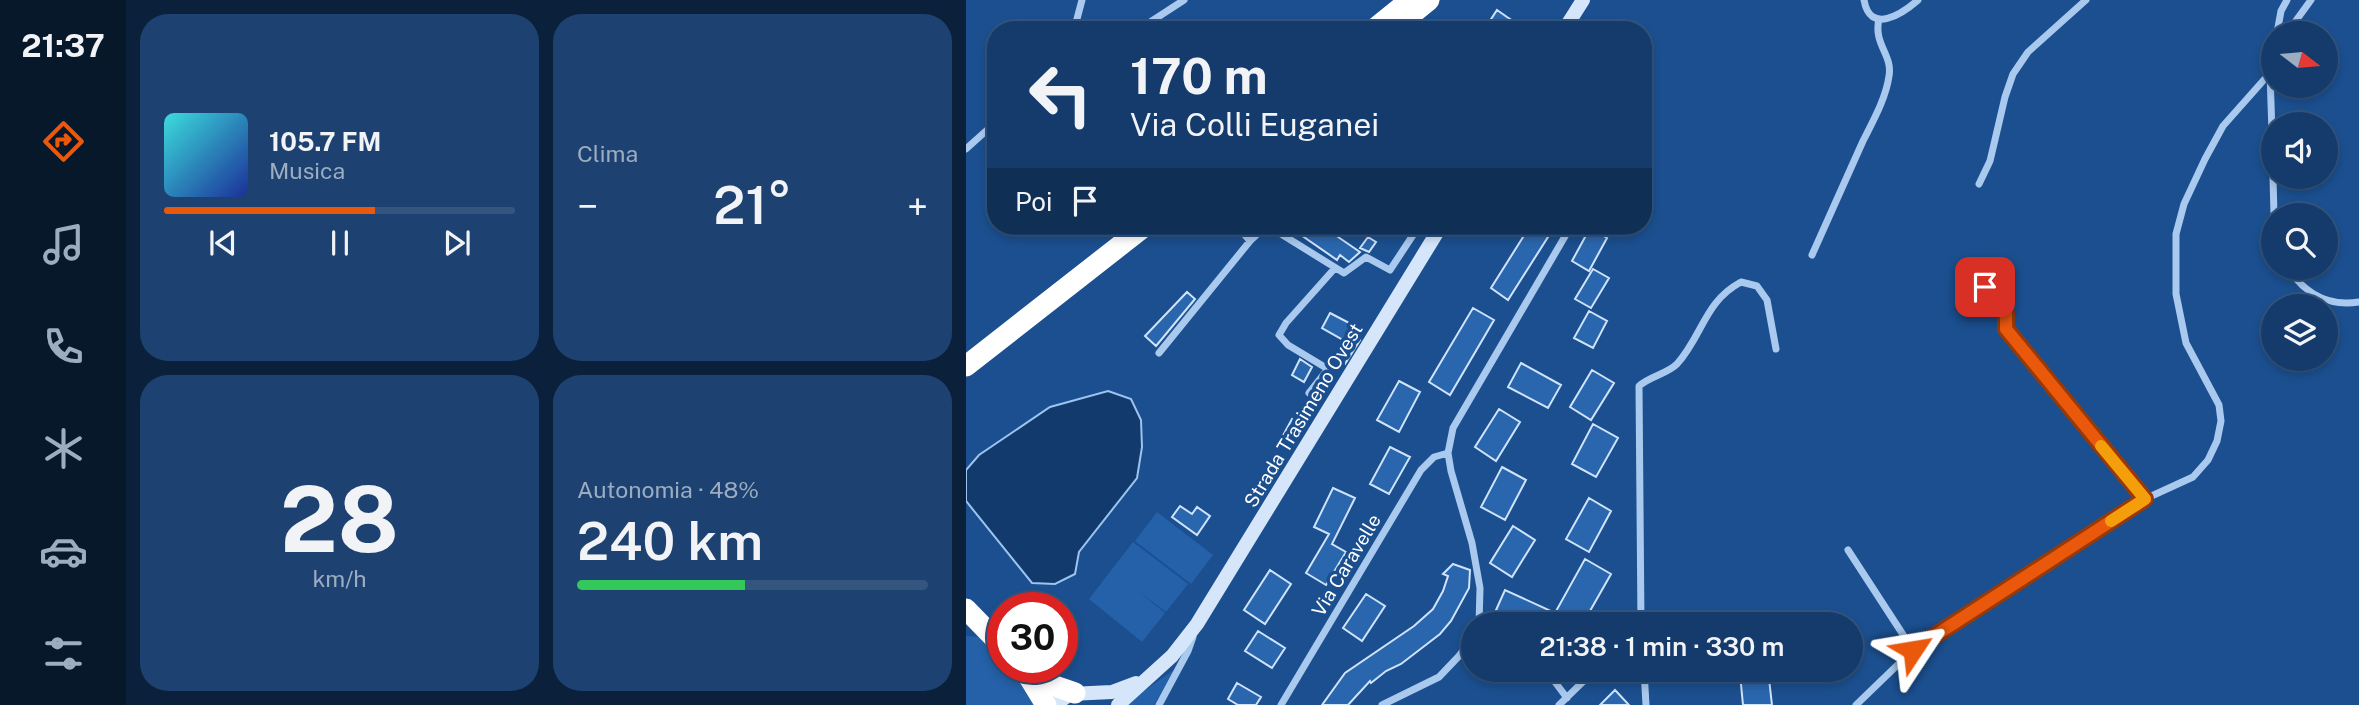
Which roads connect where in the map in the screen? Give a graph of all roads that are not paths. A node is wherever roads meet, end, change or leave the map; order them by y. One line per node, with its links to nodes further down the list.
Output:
1 (1082, 0): 12 (street)
2 (1184, 0): 13 (street)
3 (1410, 0): 14 (highway)
4 (1429, 0): 15 (highway)
5 (1583, 0): 16 (main road)
6 (1864, 0): 11 (street)
7 (1918, 0): 11 (street)
8 (2086, 0): 22 (street)
9 (2287, 0): 17 (street)
10 (2311, 0): 18 (street)
11 (1879, 19): 32 (street)
12 (1076, 21)
13 (1152, 21)
14 (1384, 21)
15 (1403, 21)
16 (1570, 21)
17 (2279, 21)
18 (2296, 21)
19 (2261, 83): 43 (street)
20 (987, 130): 21 (street)
21 (966, 149)
22 (1979, 184)
23 (1114, 235): 38 (highway)
24 (1133, 235): 40 (highway)
25 (1245, 235): 31 (street)
26 (1256, 235): 31 (street)
27 (1283, 235): 33 (street)
28 (1413, 235): 33 (street)
29 (1436, 235): 48 (main road, Strada Trasimeno Ovest)
30 (1566, 235): 42 (street)
31 (1250, 241): 39 (street)
32 (1812, 256)
33 (1335, 268): 41 (street)
34 (2295, 280): 36 (street)
35 (1985, 287): 43 (street)
36 (2359, 302)
37 (1776, 349): 47 (street)
38 (966, 351)
39 (1159, 352)
40 (966, 366)
41 (1309, 393)
42 (1448, 453): 46 (street); 67 (street, Via Caravelle)
43 (2145, 499): 52 (street)
44 (1848, 550): 52 (street)
45 (966, 609): 49 (highway)
46 (1479, 612)
47 (1641, 612)
48 (1198, 624): 54 (main road, Strada Trasimeno Ovest); 66 (street)
49 (987, 630)
50 (966, 636): 51 (highway)
51 (987, 641)
52 (1913, 650): 71 (street)
53 (1461, 653): 68 (street)
54 (1144, 680): 60 (main road); 65 (main road, Strada Trasimeno Ovest)
55 (1555, 682): 61 (street)
56 (1583, 682): 61 (street)
57 (1645, 682): 70 (street)
58 (1032, 683): 62 (highway)
59 (1046, 683): 60 (highway)
60 (1079, 693): 63 (main road); 64 (main road)
61 (1567, 698): 69 (street)
62 (1046, 705)
63 (1055, 705)
64 (1099, 705)
65 (1118, 705)
66 (1159, 705)
67 (1281, 705)
68 (1382, 705)
69 (1559, 705)
70 (1646, 705)
71 (1856, 705)

